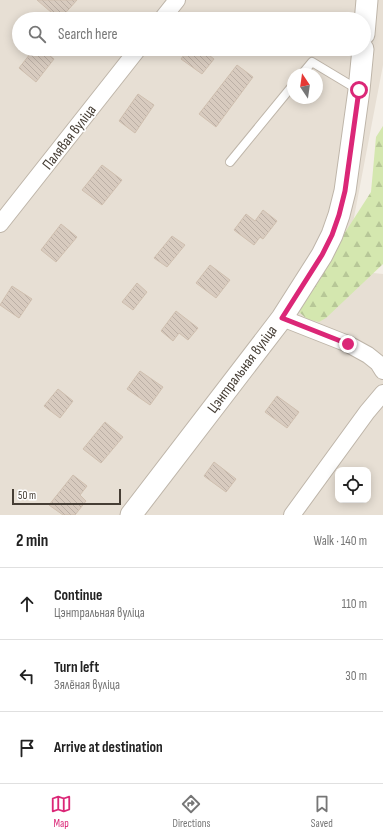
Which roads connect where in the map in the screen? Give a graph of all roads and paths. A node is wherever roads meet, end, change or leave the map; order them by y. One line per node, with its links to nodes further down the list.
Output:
1 (177, 0): 3 (street)
2 (367, 0): 4 (street)
3 (168, 12)
4 (366, 12)
5 (132, 56): 13 (street, Палявая вуліца)
6 (362, 56): 10 (street, Цэнтральная вуліца)
7 (307, 68): 8 (lane)
8 (322, 68)
9 (323, 69): 10 (lane)
10 (359, 90): 14 (street, Цэнтральная вуліца)
11 (287, 92): 12 (lane)
12 (230, 162)
13 (0, 224)
14 (282, 318): 15 (street); 17 (street, Цэнтральная вуліца)
15 (383, 371)
16 (383, 393): 18 (street)
17 (131, 515)
18 (292, 515)

